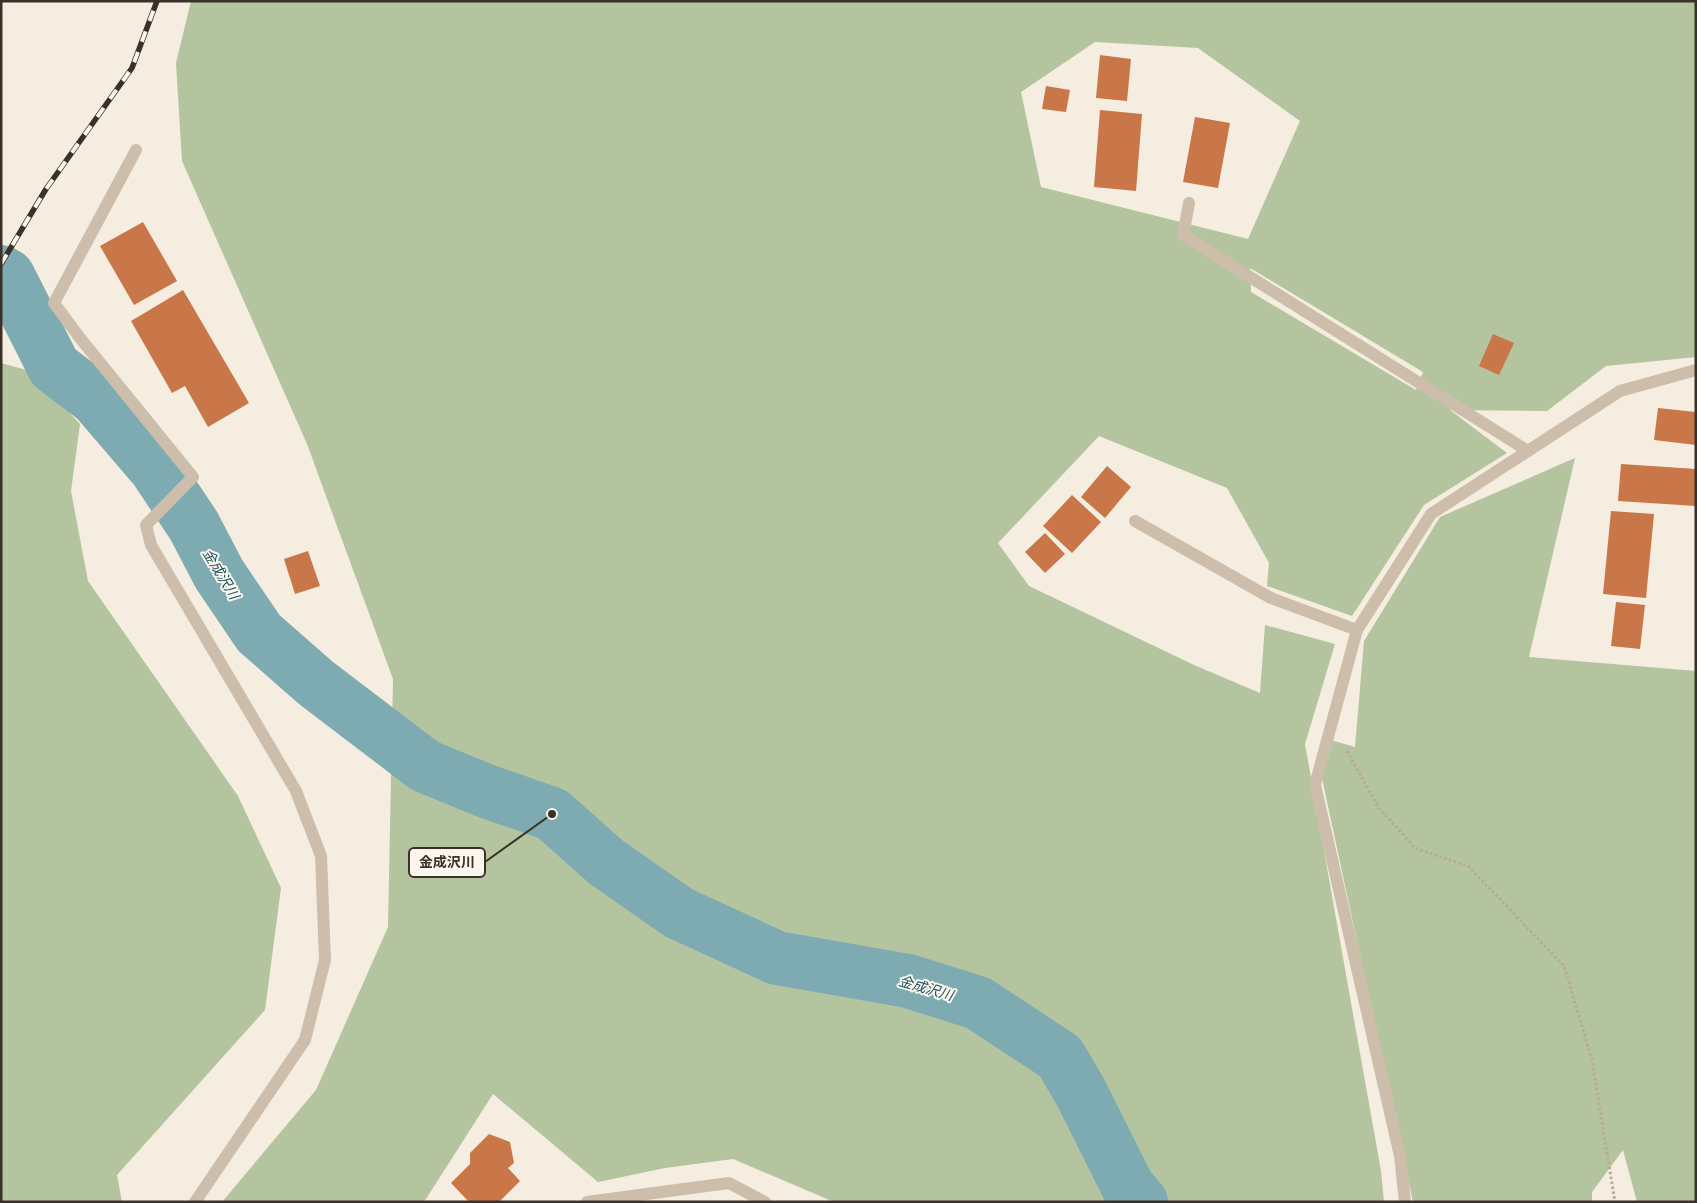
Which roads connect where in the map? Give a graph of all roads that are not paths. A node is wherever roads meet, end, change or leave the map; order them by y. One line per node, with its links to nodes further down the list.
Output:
1 (136, 150): 7 (street)
2 (1189, 203): 4 (street)
3 (1696, 370): 4 (street)
4 (1528, 450): 6 (street)
5 (1134, 521): 6 (street)
6 (1357, 630): 10 (street)
7 (195, 1202)
8 (587, 1202): 9 (street)
9 (765, 1202)
10 (1405, 1202)

